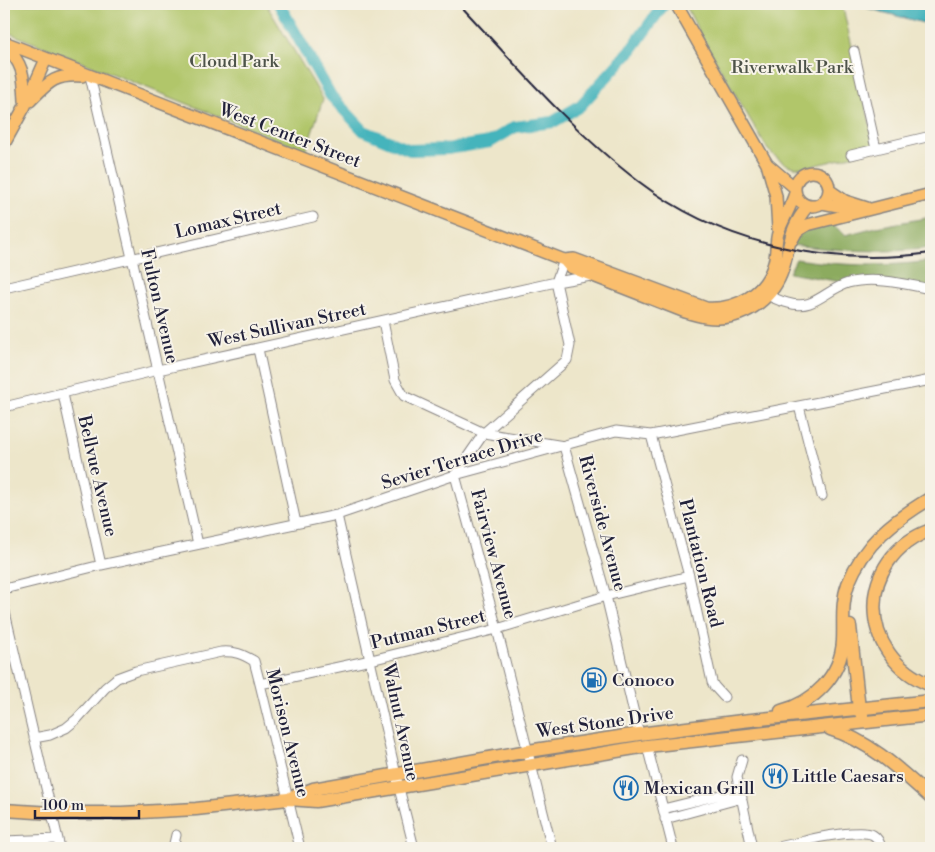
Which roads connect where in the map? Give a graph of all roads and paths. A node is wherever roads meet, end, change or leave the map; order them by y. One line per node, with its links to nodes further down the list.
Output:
1 (676, 4): 10 (main road)
2 (4, 43): 4 (main road, West Center Street); 6 (main road)
3 (854, 51): 9 (street)
4 (46, 59): 5 (main road, West Center Street); 6 (main road)
5 (90, 76): 6 (main road); 23 (street, Fulton Avenue); 24 (main road, West Center Street)
6 (25, 106): 8 (main road)
7 (931, 136): 9 (street)
8 (4, 144)
9 (876, 149): 11 (street)
10 (758, 150): 12 (main road); 13 (main road)
11 (851, 155)
12 (767, 164): 14 (main road); 21 (main road)
13 (803, 174): 14 (main road); 15 (main road)
14 (794, 190): 18 (main road); 21 (main road, West Center Street)
15 (829, 190): 17 (main road); 19 (main road)
16 (931, 194): 19 (main road)
17 (822, 203): 18 (main road); 19 (main road)
18 (808, 206): 22 (main road, West Center Street)
19 (866, 209): 22 (main road)
20 (313, 217): 23 (street, Lomax Street)
21 (778, 233): 29 (main road, West Center Street)
22 (790, 243): 29 (main road, West Center Street)
23 (133, 259): 27 (street, Lomax Street); 32 (street, Fulton Avenue)
24 (564, 260): 25 (main road, West Center Street); 26 (street); 29 (main road, West Center Street)
25 (592, 276): 26 (street, West Sullivan Street); 29 (main road, West Center Street)
26 (556, 282): 30 (street, West Sullivan Street); 37 (street, Fairview Avenue)
27 (4, 288)
28 (931, 289): 29 (street)
29 (764, 292)
30 (383, 321): 31 (street, West Sullivan Street); 37 (street, Riverside Avenue)
31 (258, 349): 32 (street, West Sullivan Street); 44 (street)
32 (158, 370): 34 (street, West Sullivan Street); 46 (street, Fulton Avenue)
33 (931, 380): 35 (street, Sevier Terrace Drive)
34 (63, 394): 36 (street, West Sullivan Street); 47 (street, Bellvue Avenue)
35 (799, 406): 38 (street, Sevier Terrace Drive); 41 (street)
36 (4, 407)
37 (484, 433): 39 (street, Riverside Avenue); 40 (street, Fairview Avenue)
38 (651, 435): 39 (street, Sevier Terrace Drive); 49 (street, Plantation Road)
39 (564, 446): 40 (street, Sevier Terrace Drive); 51 (street, Riverside Avenue)
40 (455, 475): 43 (street, Sevier Terrace Drive); 53 (street, Fairview Avenue)
41 (822, 496)
42 (931, 498): 48 (highway)
43 (337, 515): 44 (street, Sevier Terrace Drive); 54 (street, Walnut Avenue)
44 (296, 523): 46 (street, Sevier Terrace Drive)
45 (931, 530): 56 (highway)
46 (198, 544): 47 (street, Sevier Terrace Drive)
47 (100, 564): 50 (street, Sevier Terrace Drive)
48 (856, 567): 59 (highway); 61 (highway)
49 (689, 576): 51 (street, Putman Street); 57 (street, Plantation Road)
50 (4, 588)
51 (606, 596): 53 (street, Putman Street); 65 (street, Riverside Avenue)
52 (4, 608): 66 (street)
53 (497, 628): 54 (street, Putman Street); 68 (street, Fairview Avenue)
54 (371, 660): 55 (street, Putman Street); 72 (street, Walnut Avenue)
55 (260, 684): 66 (street, Morison Avenue); 76 (street, Morison Avenue)
56 (931, 685)
57 (724, 697)
58 (931, 701): 59 (highway, West Stone Drive)
59 (859, 709): 61 (highway, West Stone Drive); 63 (highway)
60 (931, 715): 63 (highway, West Stone Drive)
61 (742, 721): 62 (highway, West Stone Drive)
62 (726, 723): 65 (highway, West Stone Drive); 67 (highway)
63 (870, 723): 64 (highway, West Stone Drive)
64 (825, 728): 67 (highway, West Stone Drive); 75 (highway)
65 (639, 734): 68 (highway, West Stone Drive); 69 (highway)
66 (34, 738): 79 (street)
67 (648, 746): 69 (highway, West Stone Drive); 77 (street)
68 (528, 751): 71 (street, Fairview Avenue); 72 (highway, West Stone Drive)
69 (587, 756): 71 (highway, West Stone Drive)
70 (742, 760): 74 (street)
71 (531, 765): 73 (highway, West Stone Drive); 88 (street, Fairview Avenue)
72 (396, 774): 73 (street, Walnut Avenue); 76 (highway, West Stone Drive)
73 (399, 788): 76 (highway, West Stone Drive); 87 (street, Walnut Avenue)
74 (741, 794): 77 (street); 80 (street); 90 (street)
75 (931, 798)
76 (288, 799): 79 (highway, West Stone Drive); 86 (street, Morison Avenue)
77 (663, 809): 80 (street)
78 (4, 810): 79 (highway, West Stone Drive)
79 (52, 813): 83 (street)
80 (665, 819): 89 (street)
81 (176, 835): 85 (street)
82 (4, 842): 83 (street)
83 (59, 844)
84 (805, 844): 91 (street); 92 (street)
85 (173, 848)
86 (300, 848)
87 (414, 848)
88 (552, 848)
89 (673, 848)
90 (752, 848)
91 (774, 848)
92 (881, 848)

